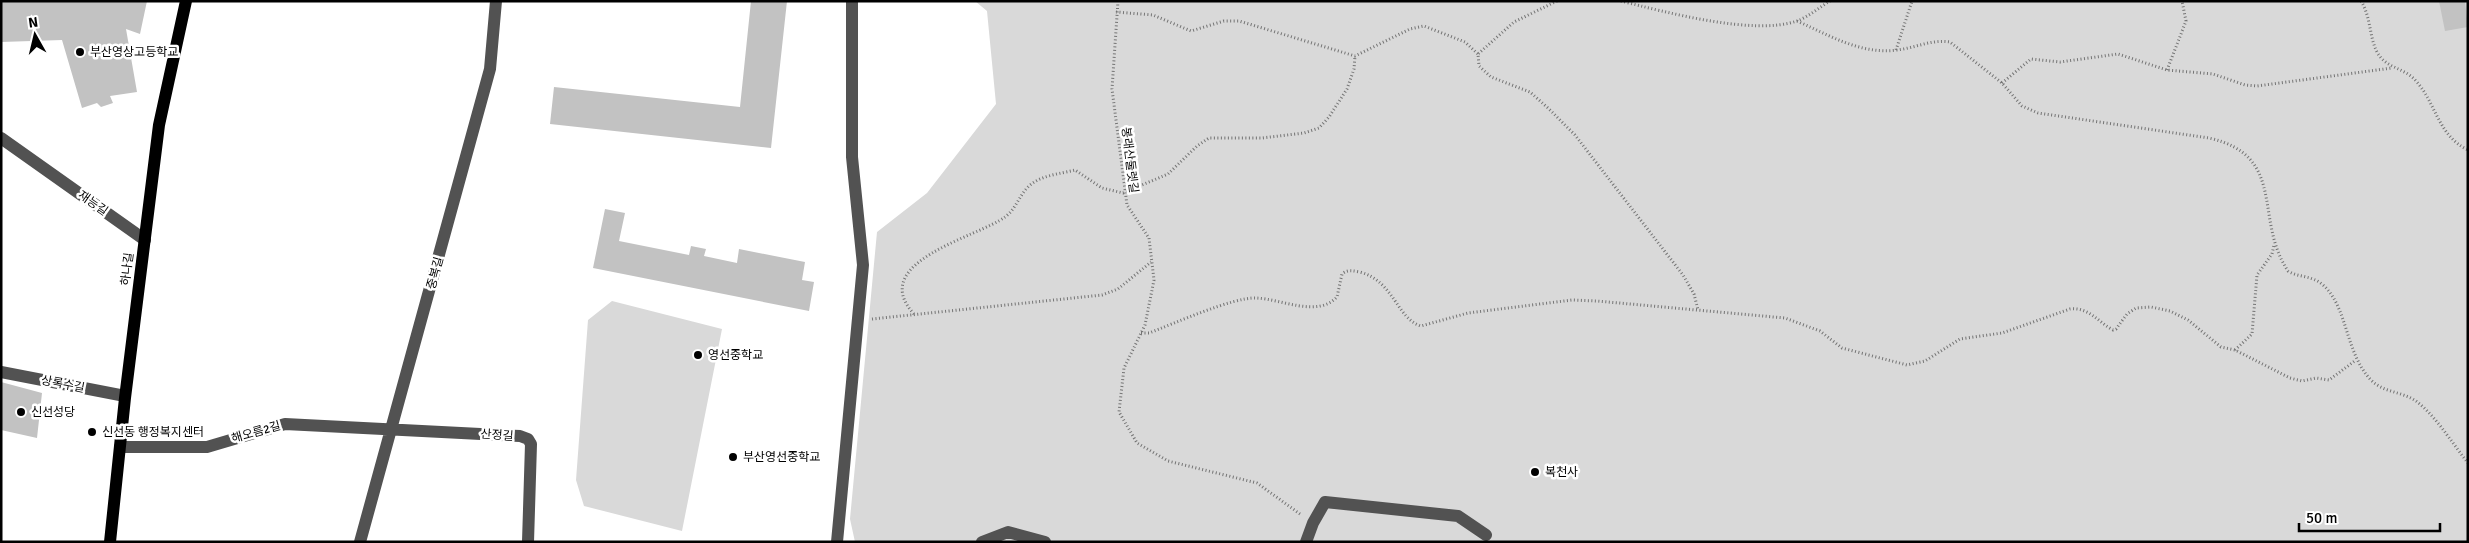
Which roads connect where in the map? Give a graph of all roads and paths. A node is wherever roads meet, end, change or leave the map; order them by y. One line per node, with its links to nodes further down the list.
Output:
1 (186, 1): 22 (main road, 하나길)
2 (496, 1): 33 (street, 중복길)
3 (852, 1): 27 (street)
4 (1118, 1): 11 (path, 봉래산둘렛길)
5 (1557, 1): 14 (path)
6 (1621, 1): 12 (path)
7 (1830, 1): 12 (path)
8 (1912, 1): 13 (path)
9 (2182, 1): 17 (path)
10 (2361, 1): 16 (path)
11 (1116, 12): 15 (path); 21 (path, 봉래산둘렛길)
12 (1797, 21): 13 (path)
13 (1896, 50): 18 (path)
14 (1478, 54): 15 (path); 25 (path)
15 (1355, 56): 21 (path)
16 (2392, 68): 17 (path); 20 (path)
17 (2167, 70): 18 (path)
18 (2002, 83): 23 (path)
19 (1, 138): 22 (street, 재능길)
20 (2468, 150)
21 (1125, 192): 24 (path, 봉래산둘렛길); 26 (path)
22 (145, 240): 32 (main road, 하나길)
23 (2274, 242): 29 (path); 30 (path)
24 (1152, 262): 26 (path); 28 (path, 봉래산둘렛길)
25 (1698, 310): 28 (path); 29 (path)
26 (914, 314): 27 (path)
27 (858, 320): 41 (street)
28 (1140, 333): 36 (path, 봉래산둘렛길)
29 (2235, 350): 30 (path)
30 (2356, 360): 35 (path)
31 (1, 372): 32 (street, 상록수길)
32 (125, 396): 34 (main road, 하나길)
33 (392, 428): 34 (street, 해오름2길); 39 (street, 중복길); 40 (street, 산정길)
34 (120, 447): 38 (main road, 하나길)
35 (2468, 463)
36 (1313, 523): 37 (street); 44 (street)
37 (1486, 535)
38 (110, 542)
39 (360, 542)
40 (528, 542)
41 (837, 542)
42 (982, 542): 43 (street)
43 (1045, 542)
44 (1306, 542)

